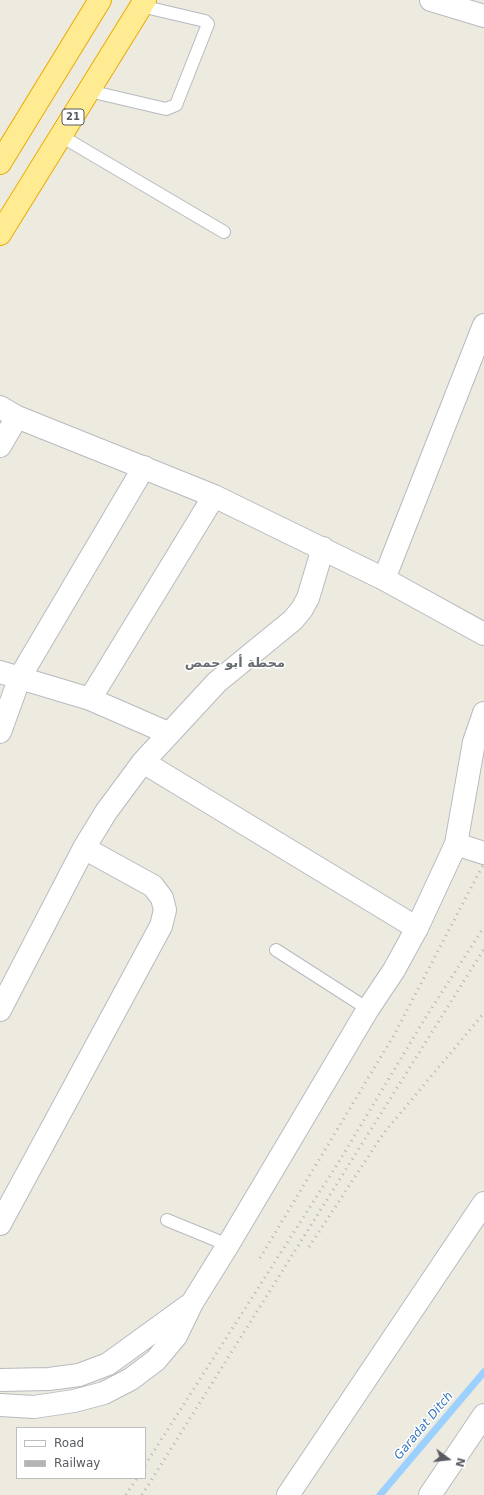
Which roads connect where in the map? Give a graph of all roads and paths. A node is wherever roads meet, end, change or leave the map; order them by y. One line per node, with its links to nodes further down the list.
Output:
1 (431, 0): 4 (street)
2 (97, 2): 7 (highway)
3 (143, 3): 5 (highway, 21); 5 (lane)
4 (484, 16)
5 (89, 91): 6 (highway, 21)
6 (61, 136): 8 (lane); 9 (highway, 21)
7 (0, 163)
8 (224, 232)
9 (0, 234)
10 (484, 325): 16 (street)
11 (9, 412): 12 (street); 13 (street)
12 (0, 446)
13 (144, 467): 14 (street); 18 (street)
14 (214, 496): 15 (street); 19 (street)
15 (323, 548): 16 (street); 22 (street)
16 (384, 579): 17 (street)
17 (484, 634)
18 (10, 675): 19 (street); 21 (street)
19 (90, 699): 22 (street)
20 (484, 713): 24 (street)
21 (0, 732)
22 (168, 733): 23 (street)
23 (143, 762): 25 (street); 27 (street)
24 (456, 844): 26 (street); 27 (street)
25 (84, 848): 30 (street); 33 (street)
26 (484, 853)
27 (417, 928): 29 (street)
28 (276, 950): 29 (lane)
29 (368, 1009): 34 (street)
30 (0, 1010)
31 (484, 1203): 39 (street)
32 (167, 1220): 34 (lane)
33 (0, 1224)
34 (228, 1245): 35 (street)
35 (192, 1303): 36 (street); 37 (street)
36 (0, 1380)
37 (0, 1405)
38 (484, 1415): 40 (street)
39 (288, 1495)
40 (430, 1495)

